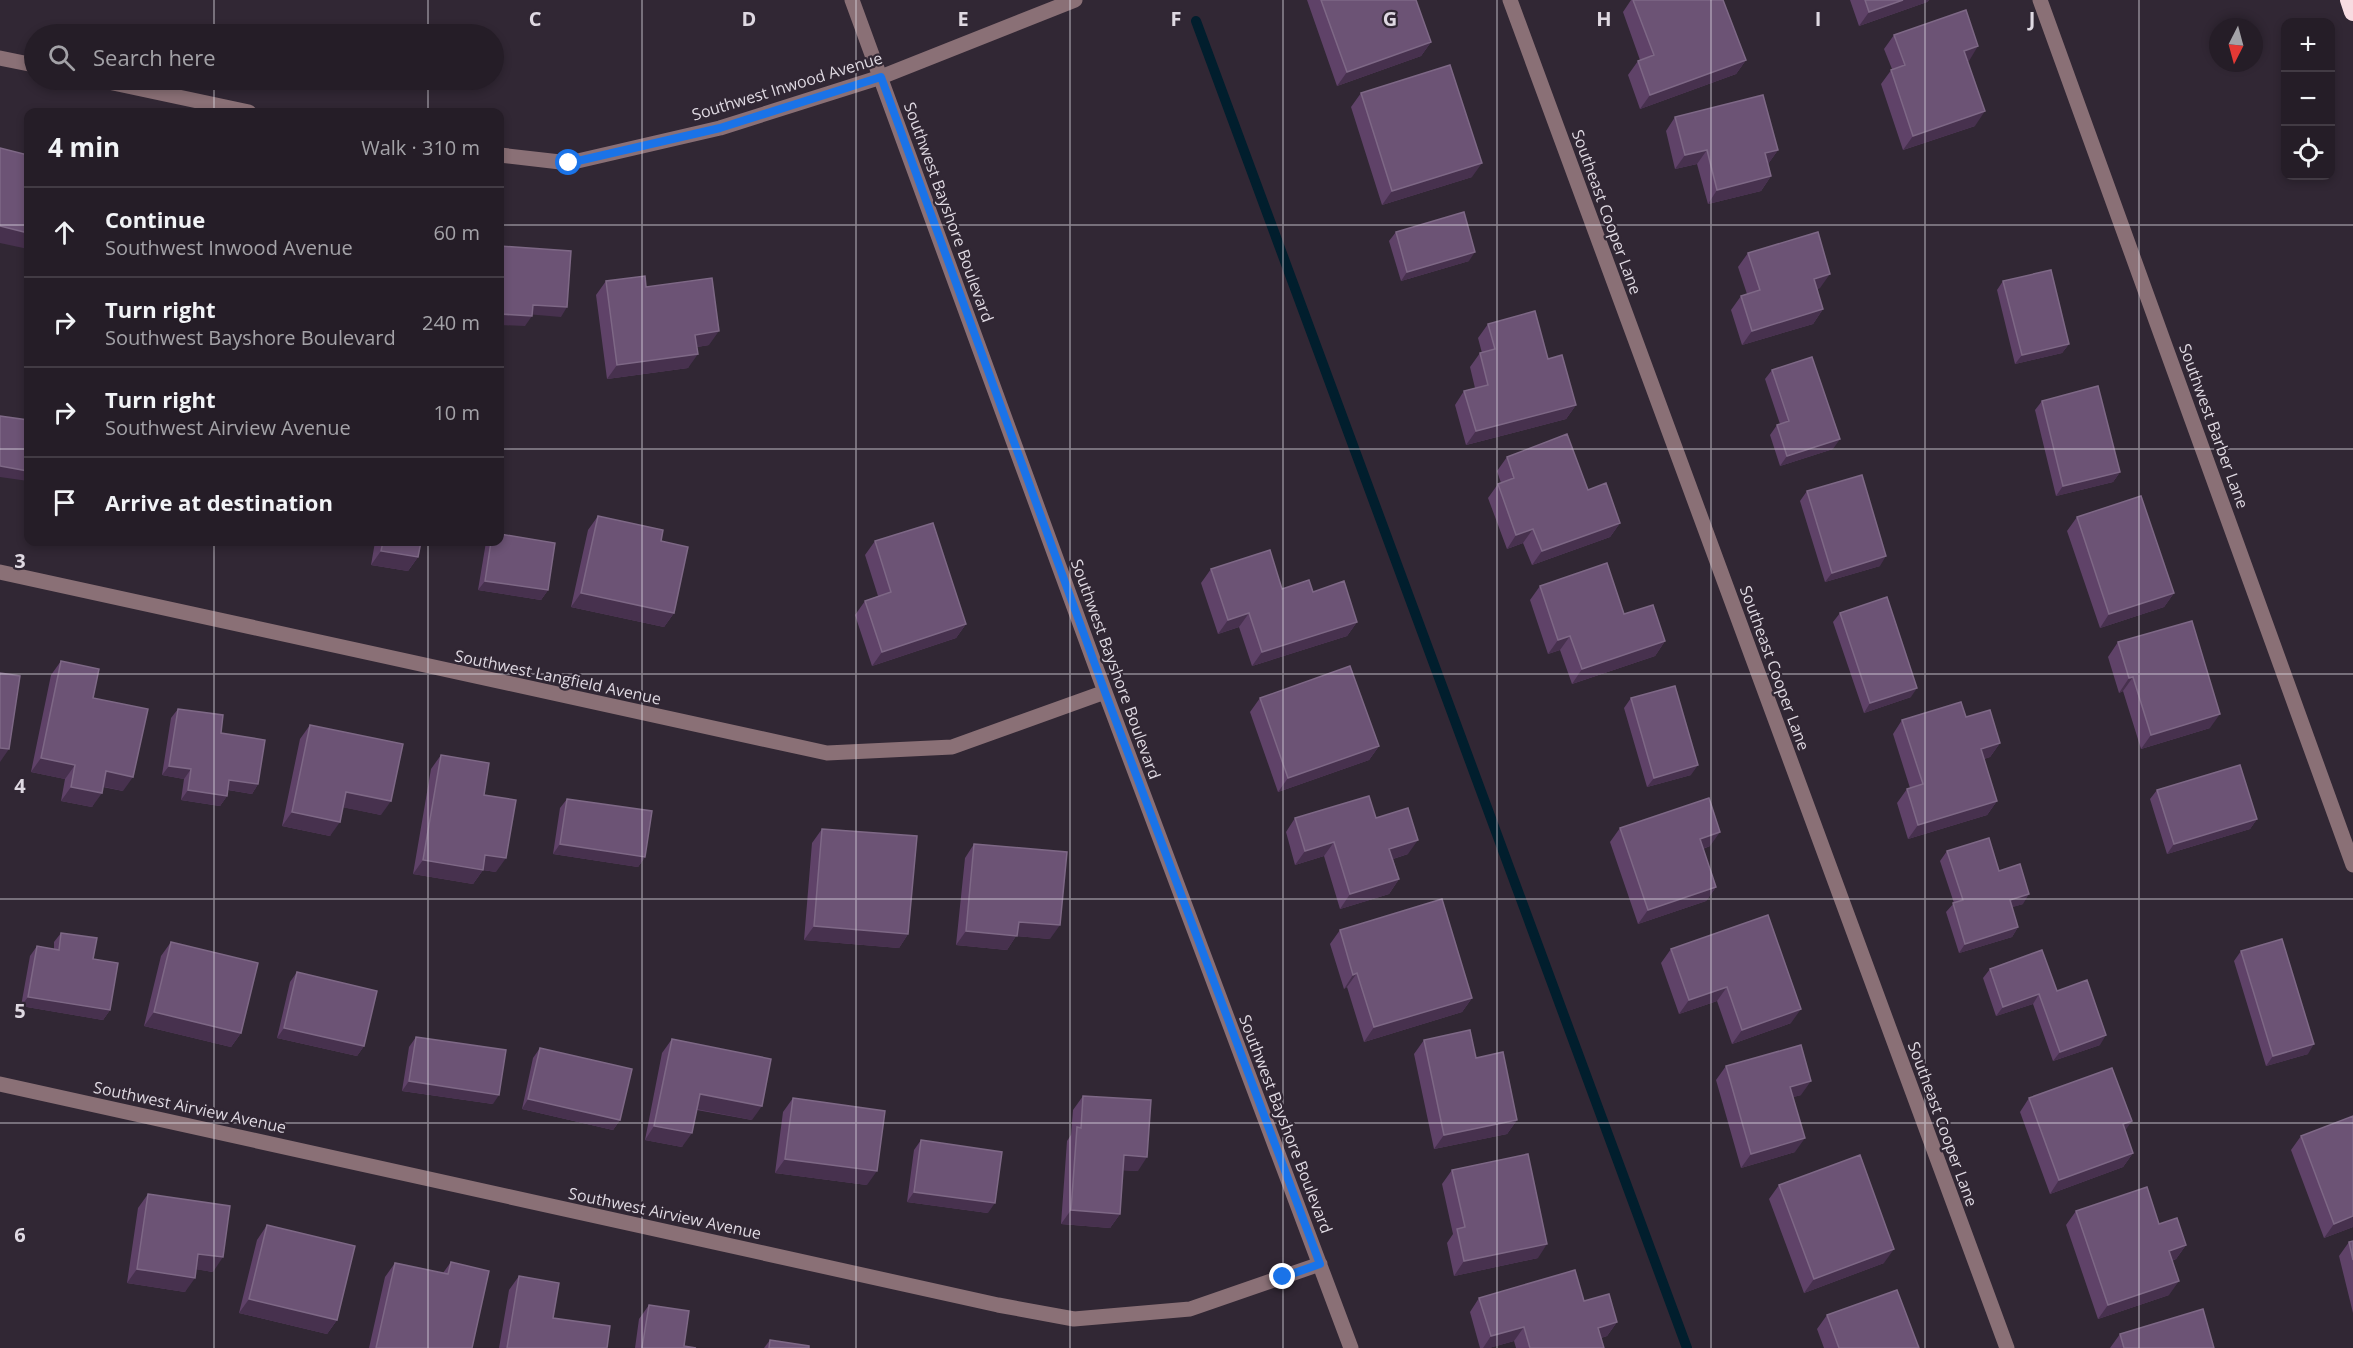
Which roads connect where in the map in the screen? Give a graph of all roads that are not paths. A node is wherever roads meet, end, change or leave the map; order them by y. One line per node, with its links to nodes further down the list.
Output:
1 (852, 0): 9 (street, Southwest Bayshore Boulevard)
2 (1075, 0): 9 (street, Southwest Inwood Avenue)
3 (1510, 0): 19 (street, Southeast Cooper Lane)
4 (2040, 0): 15 (street, Southwest Barber Lane)
5 (2349, 0): 6 (highway)
6 (2353, 12)
7 (0, 58): 8 (street)
8 (24, 64)
9 (881, 77): 12 (street, Southwest Inwood Avenue); 14 (street, Southwest Bayshore Boulevard)
10 (146, 90): 11 (street)
11 (230, 108)
12 (504, 155)
13 (0, 572): 14 (street, Southwest Langfield Avenue)
14 (1105, 692): 17 (street, Southwest Bayshore Boulevard)
15 (2353, 865)
16 (0, 1084): 17 (street, Southwest Airview Avenue)
17 (1320, 1264): 18 (street, Southwest Bayshore Boulevard)
18 (1351, 1348)
19 (2007, 1348)

